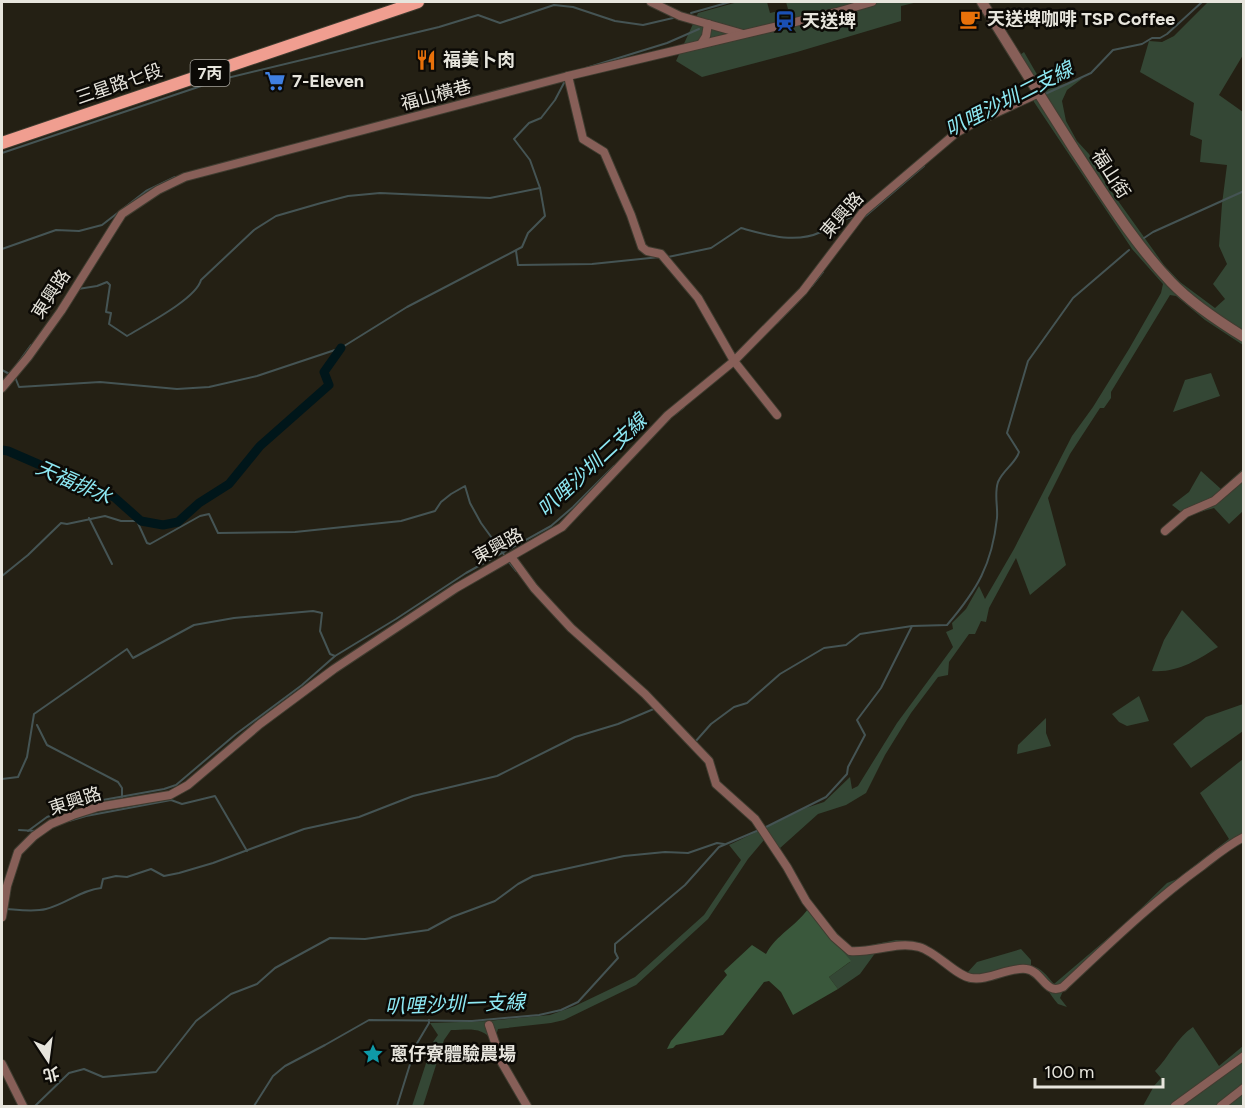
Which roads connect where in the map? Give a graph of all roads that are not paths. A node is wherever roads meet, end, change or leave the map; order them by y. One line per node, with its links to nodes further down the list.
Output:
1 (418, 2): 10 (main road, 三星路七段 / 7丙)
2 (651, 2): 5 (street)
3 (872, 2): 6 (street, 福山橫巷)
4 (982, 2): 9 (street, 福山街)
5 (708, 24): 6 (street); 7 (street)
6 (743, 34): 7 (street, 福山橫巷)
7 (701, 44): 8 (street, 福山橫巷)
8 (568, 76): 11 (street, 福山橫巷); 13 (street)
9 (1039, 93): 12 (street, 福山街); 13 (street, 東興路)
10 (2, 143)
11 (122, 214): 14 (street, 東興路)
12 (1244, 337)
13 (734, 361): 15 (street); 18 (street, 東興路)
14 (2, 388)
15 (777, 415)
16 (1244, 475): 17 (street)
17 (1165, 531)
18 (512, 558): 19 (street); 20 (street, 東興路)
19 (1244, 837)
20 (2, 917)
21 (489, 1025): 26 (street)
22 (1244, 1056): 27 (street)
23 (2, 1064): 25 (street)
24 (1244, 1089): 28 (street)
25 (23, 1107)
26 (527, 1107)
27 (1175, 1107)
28 (1221, 1107)

